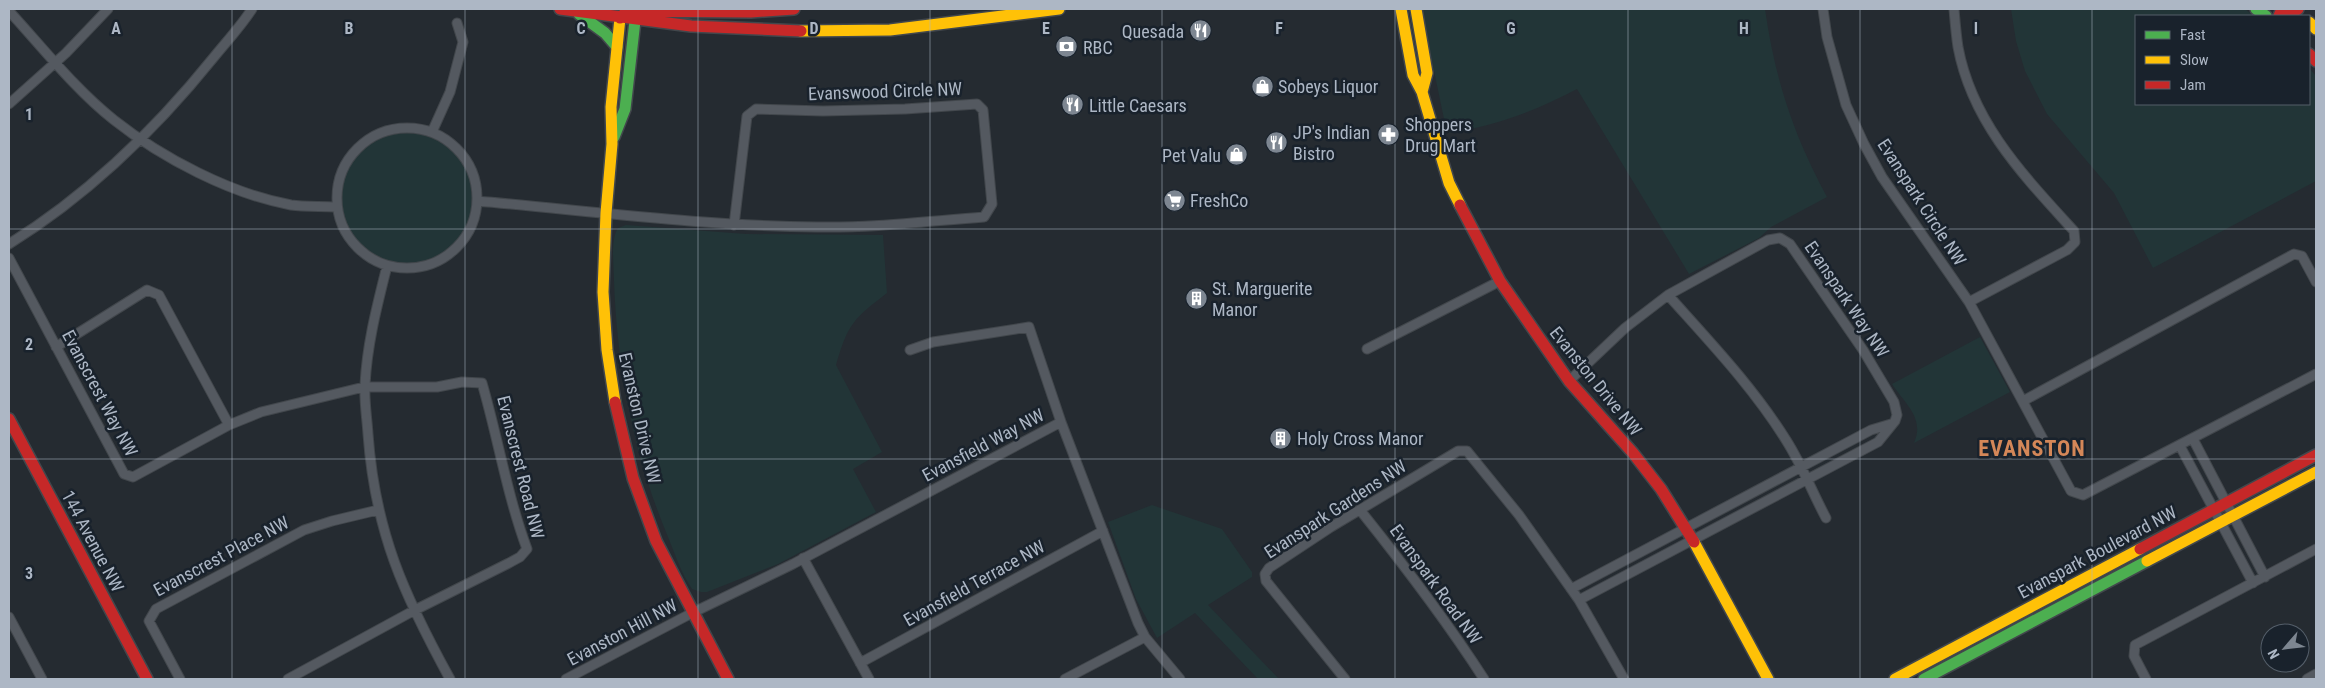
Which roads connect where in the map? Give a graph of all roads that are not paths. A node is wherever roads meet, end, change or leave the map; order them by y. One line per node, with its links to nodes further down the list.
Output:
1 (108, 9): 18 (street)
2 (252, 9): 22 (street)
3 (560, 9): 12 (street)
4 (794, 9): 13 (street)
5 (1007, 9): 15 (street)
6 (1058, 9): 15 (street)
7 (1401, 9): 19 (street, Evanston Drive NW)
8 (1416, 9): 19 (street, Evanston Drive NW)
9 (1823, 9): 34 (street, Evanspark Circle NW)
10 (1954, 9): 34 (street)
11 (9, 11): 18 (street)
12 (575, 12): 14 (street); 17 (street)
13 (636, 13): 14 (street); 15 (street); 23 (street, Evanston Drive NW)
14 (620, 18): 17 (street, Evanston Drive NW)
15 (976, 20)
16 (458, 22): 21 (street)
17 (617, 47): 23 (street, Evanston Drive NW)
18 (56, 62): 20 (street); 22 (street)
19 (1422, 92): 31 (street, Evanston Drive NW)
20 (9, 104)
21 (432, 132): 24 (street); 25 (street)
22 (141, 138): 25 (street); 28 (street)
23 (612, 144): 26 (street, Evanston Drive NW)
24 (477, 201): 26 (street, Evanswood Circle NW); 30 (street)
25 (336, 207): 30 (street)
26 (606, 213): 27 (street, Evanswood Circle NW); 68 (street, Evanston Drive NW)
27 (734, 224): 27 (street, Evanswood Circle NW)
28 (9, 244)
29 (9, 258): 35 (street, Evanscrest Way NW)
30 (387, 266): 40 (street)
31 (1500, 281): 36 (street); 39 (street, Evanston Drive NW)
32 (2316, 282): 41 (street)
33 (1668, 296): 39 (street, Evanspark Way NW); 44 (street, Evanspark Way NW); 49 (street)
34 (1968, 302): 41 (street, Evanspark Circle NW)
35 (56, 347): 45 (street, Evanscrest Way NW); 45 (street)
36 (1367, 349)
37 (910, 350): 43 (street)
38 (2316, 374): 46 (street, Evanspark Circle NW)
39 (1569, 381): 59 (street, Evanston Drive NW)
40 (364, 386): 45 (street, Evanscrest Way NW); 53 (street); 67 (street, Evanscrest Road NW)
41 (2023, 401): 47 (street, Evanspark Circle NW)
42 (9, 419): 74 (street, 144 Avenue NW)
43 (1061, 422): 60 (street, Evansfield Way NW); 63 (street, Evansfield Way NW)
44 (1892, 424): 49 (street); 51 (street)
45 (229, 425)
46 (2193, 439): 47 (street, Evanspark Circle NW); 52 (street)
47 (2180, 446): 55 (street)
48 (2316, 455): 52 (street, Evanspark Boulevard NW)
49 (1801, 467): 51 (street); 59 (street)
50 (2316, 472): 56 (street, Evanspark Boulevard NW)
51 (1806, 480): 57 (street); 61 (street)
52 (2226, 503): 55 (street, Evanspark Boulevard NW); 56 (street)
53 (378, 510): 67 (street); 75 (street, Evanscrest Place NW)
54 (1360, 510): 65 (street, Evanspark Gardens NW); 83 (street, Evanspark Gardens NW); 84 (street, Evanspark Road NW)
55 (2214, 510): 58 (street); 87 (street, Evanspark Boulevard NW)
56 (2233, 516): 58 (street, Evanspark Boulevard NW); 64 (street)
57 (1826, 518)
58 (2220, 522): 64 (street); 88 (street, Evanspark Boulevard NW)
59 (1686, 528): 61 (street, Evanston Drive NW); 65 (street)
60 (1103, 531): 70 (street, Evansfield Way NW); 71 (street, Evansfield Terrace NW)
61 (1693, 541): 66 (street); 86 (street, Evanston Drive NW)
62 (2316, 549): 64 (street)
63 (803, 558): 68 (street, Evansfield Way NW); 71 (street)
64 (2259, 580): 89 (street)
65 (1571, 588): 66 (street, Evanspark Gardens NW)
66 (1579, 600): 85 (street, Evanspark Gardens NW)
67 (414, 611): 76 (street); 77 (street)
68 (692, 612): 78 (street, Evanston Hill NW); 79 (street, Evanston Drive NW)
69 (9, 617): 73 (street)
70 (1145, 637): 81 (street); 82 (street, Evansfield Way NW)
71 (860, 664): 80 (street)
72 (2316, 674): 90 (street)
73 (42, 679)
74 (147, 679)
75 (180, 679)
76 (288, 679)
77 (450, 679)
78 (566, 679)
79 (728, 679)
80 (869, 679)
81 (1065, 679)
82 (1180, 679)
83 (1345, 679)
84 (1484, 679)
85 (1624, 679)
86 (1768, 679)
87 (1895, 679)
88 (1924, 679)
89 (2146, 679)
90 (2307, 679)

